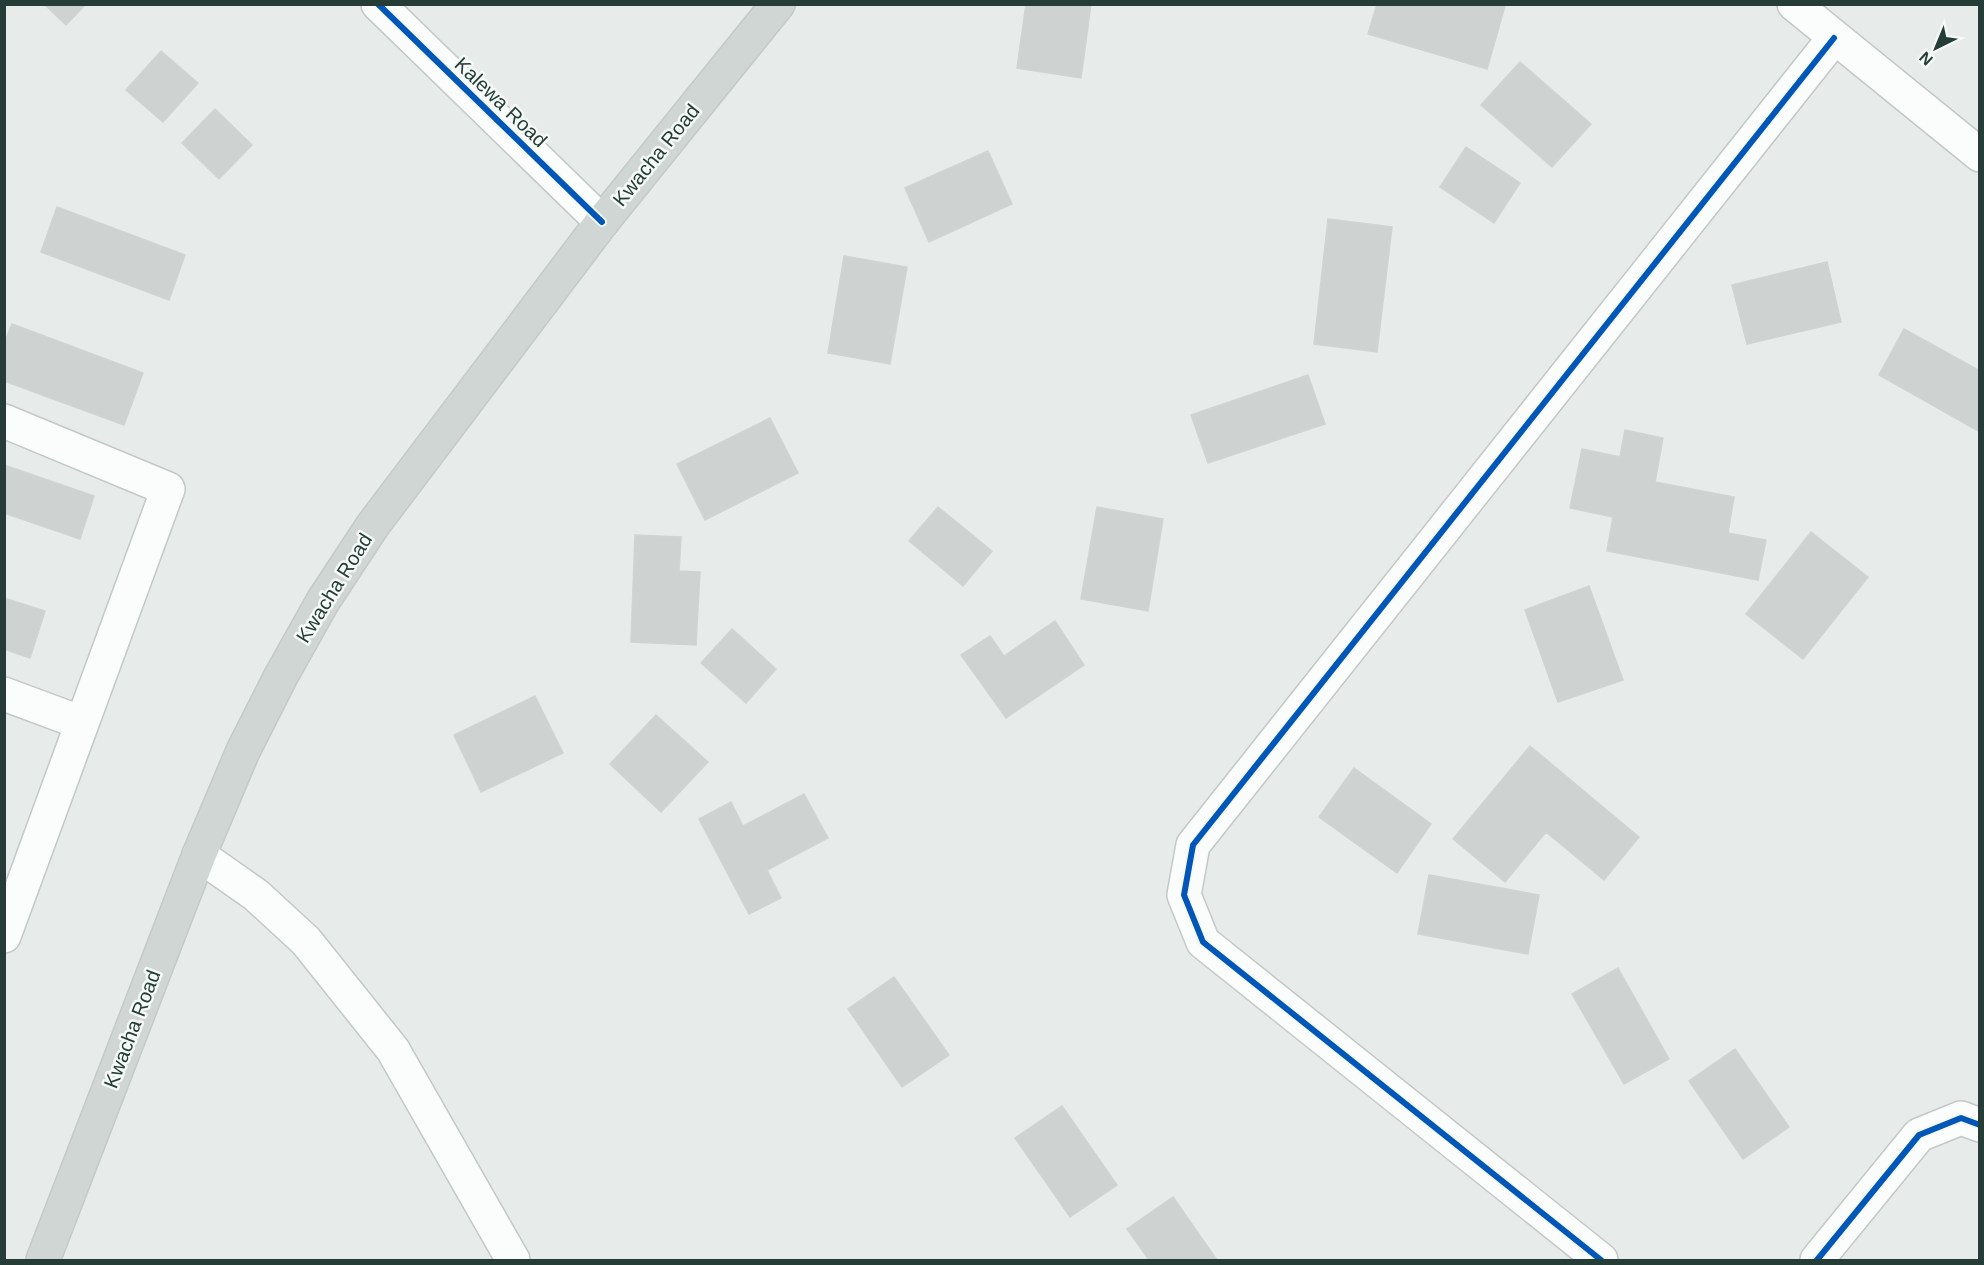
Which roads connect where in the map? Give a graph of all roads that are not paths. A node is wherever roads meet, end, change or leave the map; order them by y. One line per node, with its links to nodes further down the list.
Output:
1 (378, 4): 6 (street, Kalewa Road)
2 (778, 4): 6 (main road, Kwacha Road)
3 (1794, 4): 4 (street)
4 (1834, 38): 5 (street); 15 (street)
5 (1980, 155)
6 (602, 222): 10 (main road, Kwacha Road)
7 (4, 421): 9 (street)
8 (4, 694): 9 (street)
9 (82, 723): 11 (street)
10 (199, 855): 13 (main road, Kwacha Road); 14 (street)
11 (4, 936)
12 (1980, 1125): 16 (street)
13 (43, 1260)
14 (513, 1260)
15 (1601, 1260)
16 (1817, 1260)

